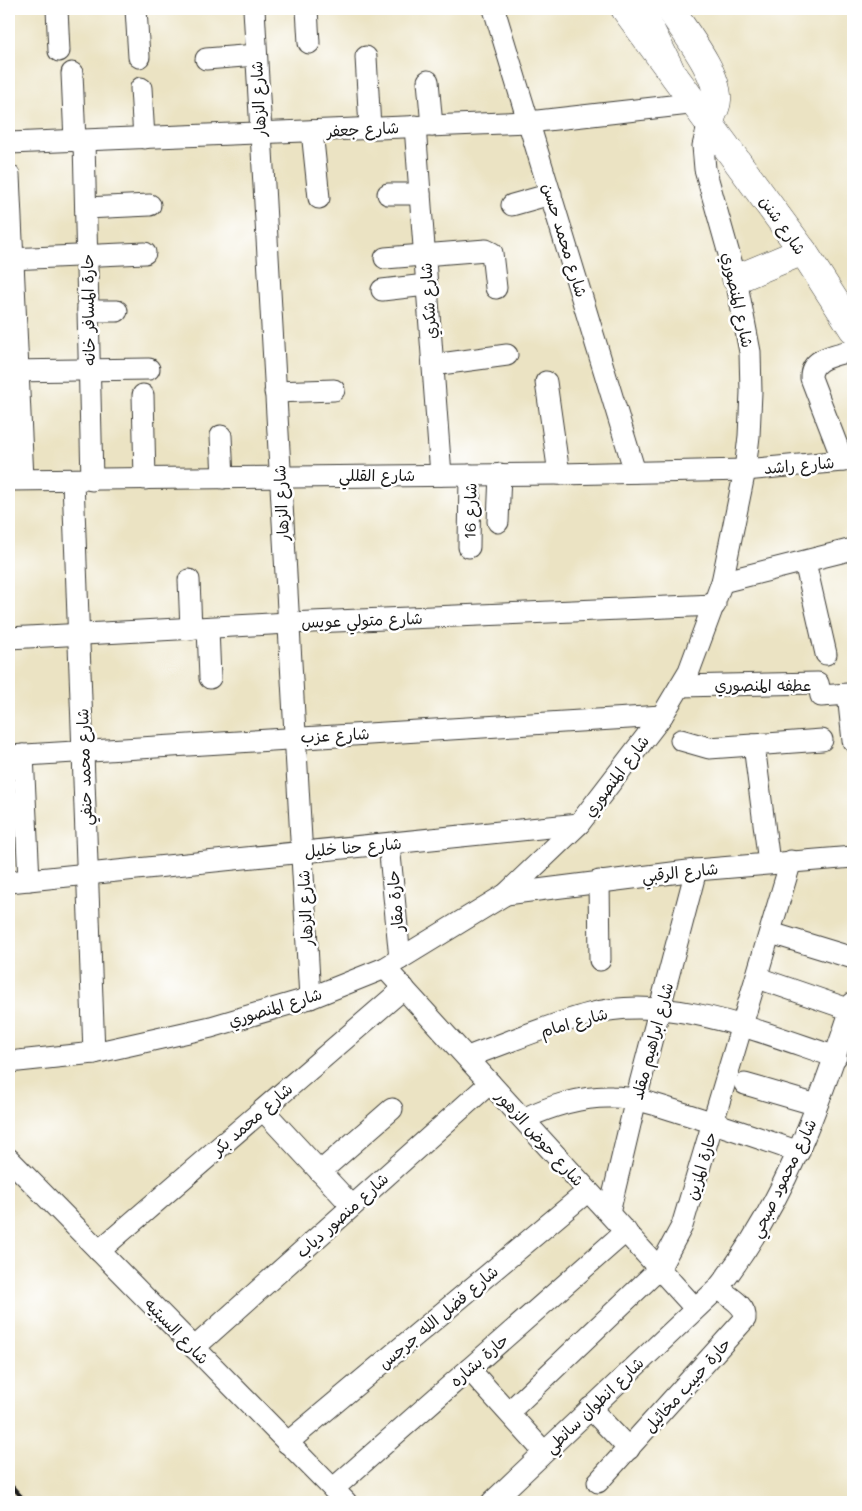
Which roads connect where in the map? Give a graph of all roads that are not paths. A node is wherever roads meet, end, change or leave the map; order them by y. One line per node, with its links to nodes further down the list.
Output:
1 (57, 9): 10 (street)
2 (136, 9): 12 (street)
3 (254, 9): 11 (street, شارع الزهار)
4 (307, 9): 9 (street)
5 (494, 9): 20 (street, شارع محمد حسن)
6 (625, 9): 15 (main road, شارع شنن)
7 (640, 9): 15 (main road)
8 (670, 9): 19 (main road, شارع شنن)
9 (309, 43)
10 (59, 52)
11 (256, 55): 14 (street); 24 (street, شارع الزهار)
12 (139, 57)
13 (366, 57): 22 (street)
14 (206, 59)
15 (669, 67): 19 (main road, شارع شنن)
16 (72, 73): 26 (street, حارة المسافر خانه)
17 (428, 81): 21 (street, شارع شكري)
18 (141, 88): 25 (street)
19 (707, 109): 20 (street, شارع جعفر); 37 (main road, شارع شنن); 43 (street, شارع المنصوري)
20 (529, 122): 21 (street, شارع جعفر); 31 (street, شارع محمد حسن)
21 (424, 126): 22 (street, شارع جعفر); 30 (street, شارع شكري)
22 (370, 128): 23 (street, شارع جعفر)
23 (312, 131): 24 (street, شارع جعفر); 32 (street)
24 (260, 132): 25 (street, شارع جعفر); 59 (street, شارع الزهار)
25 (144, 138): 26 (street, شارع جعفر)
26 (80, 141): 27 (street, شارع جعفر); 35 (street, حارة المسافر خانه)
27 (9, 143)
28 (9, 175): 36 (street)
29 (388, 194): 30 (street)
30 (420, 194): 39 (street, شارع شكري)
31 (550, 194): 34 (street); 64 (street, شارع محمد حسن)
32 (319, 198)
33 (150, 205): 35 (street)
34 (512, 205)
35 (86, 208): 40 (street, حارة المسافر خانه)
36 (10, 210): 41 (street)
37 (803, 251): 43 (main road); 50 (main road, شارع شنن)
38 (145, 253): 40 (street)
39 (425, 255): 42 (street); 44 (street, شارع شكري); 45 (street)
40 (87, 256): 41 (street); 47 (street, حارة المسافر خانه)
41 (11, 258): 49 (street)
42 (385, 258)
43 (736, 278): 63 (street, شارع المنصوري)
44 (426, 285): 46 (street); 53 (street, شارع شكري)
45 (496, 288)
46 (382, 290)
47 (88, 311): 48 (street); 55 (street, حارة المسافر خانه)
48 (117, 311)
49 (12, 319): 56 (street)
50 (853, 330)
51 (853, 350): 62 (street)
52 (507, 354): 53 (street)
53 (433, 365): 67 (street, شارع شكري)
54 (150, 369): 55 (street)
55 (90, 370): 56 (street); 72 (street, حارة المسافر خانه)
56 (13, 371): 71 (street)
57 (546, 382): 66 (street)
58 (334, 390): 59 (street)
59 (275, 392): 69 (street, شارع الزهار)
60 (143, 395): 73 (street)
61 (221, 436): 70 (street)
62 (848, 461): 63 (street, شارع راشد)
63 (745, 470): 64 (street, شارع القللي); 79 (street, شارع المنصوري)
64 (635, 472): 66 (street, شارع القللي)
65 (500, 474): 66 (street, شارع القللي); 68 (street, شارع القللي); 74 (street)
66 (559, 474)
67 (441, 475): 68 (street, شارع القللي); 69 (street, شارع القللي)
68 (470, 475): 75 (street, شارع 16)
69 (280, 476): 70 (street, شارع القللي); 81 (street, شارع الزهار)
70 (223, 478): 73 (street, شارع القللي)
71 (16, 480): 72 (street, شارع القللي)
72 (83, 480): 73 (street, شارع القللي); 83 (street, شارع محمد حنفي)
73 (145, 480)
74 (498, 522)
75 (469, 547)
76 (853, 549): 77 (street)
77 (805, 562): 79 (street); 85 (street)
78 (189, 580): 82 (street)
79 (722, 582): 80 (street, شارع المنصوري)
80 (715, 605): 81 (street, شارع متولي عويس); 87 (street, شارع المنصوري)
81 (288, 623): 82 (street, شارع متولي عويس); 89 (street, شارع الزهار)
82 (199, 629): 83 (street, شارع متولي عويس); 86 (street)
83 (78, 634): 84 (street, شارع متولي عويس); 94 (street, شارع محمد حنفي)
84 (9, 638)
85 (826, 654)
86 (210, 678)
87 (681, 686): 88 (street, شارع المنصوري); 92 (street, عطفه المنصوري)
88 (662, 716): 89 (street, شارع عزب); 96 (street, شارع المنصوري)
89 (295, 738): 94 (street, شارع عزب); 98 (street, شارع الزهار)
90 (681, 740): 93 (street)
91 (822, 740): 93 (street)
92 (853, 742)
93 (754, 744): 101 (street)
94 (84, 752): 95 (street, شارع عزب); 103 (street, شارع محمد حنفي)
95 (16, 755): 104 (street)
96 (579, 824): 97 (street, شارع حنا خليل); 106 (street, شارع المنصوري)
97 (389, 844): 98 (street, شارع حنا خليل); 110 (street, حارة مقار)
98 (301, 851): 103 (street, شارع حنا خليل); 113 (street, شارع الزهار)
99 (853, 857): 100 (street, شارع الرقبي)
100 (792, 861): 101 (street, شارع الرقبي); 107 (street, حارة المزين)
101 (769, 863): 102 (street, شارع الرقبي)
102 (696, 870): 105 (street, شارع الرقبي); 115 (street, شارع ابراهيم مقلد)
103 (87, 874): 104 (street, شارع حنا خليل); 117 (street, شارع محمد حنفي)
104 (19, 881)
105 (599, 881): 106 (street, شارع الرقبي); 109 (street)
106 (506, 894): 110 (street, شارع المنصوري)
107 (772, 933): 108 (street); 111 (street, حارة المزين)
108 (853, 958)
109 (600, 960)
110 (393, 964): 112 (street, شارع حوض الزهور); 113 (street, شارع المنصوري)
111 (758, 978): 114 (street); 116 (street, حارة المزين)
112 (404, 988): 118 (street, شارع حوض الزهور); 126 (street, شارع محمد بكر)
113 (310, 998): 117 (street, شارع المنصوري)
114 (852, 1007): 119 (street, شارع محمود صبحي)
115 (661, 1008): 116 (street, شارع امام); 118 (street, شارع امام); 123 (street, شارع ابراهيم مقلد)
116 (744, 1026): 119 (street, شارع امام); 128 (street, حارة المزين)
117 (94, 1053): 120 (street, شارع المنصوري)
118 (467, 1057): 121 (street, شارع حوض الزهور)
119 (836, 1057): 124 (street, شارع محمود صبحي)
120 (9, 1062)
121 (490, 1083): 127 (street, شارع حوض الزهور); 133 (street, شارع منصور دياب)
122 (745, 1084): 124 (street)
123 (636, 1099): 127 (street); 128 (street); 134 (street, شارع ابراهيم مقلد)
124 (817, 1105): 129 (street, شارع محمود صبحي)
125 (392, 1109): 131 (street)
126 (263, 1110): 131 (street); 136 (street, شارع محمد بكر)
127 (523, 1119): 132 (street, شارع حوض الزهور)
128 (714, 1122): 129 (street); 137 (street, حارة المزين)
129 (799, 1152): 138 (street, شارع محمود صبحي)
130 (9, 1159): 136 (street, شارع السبتيه)
131 (320, 1172): 133 (street)
132 (588, 1191): 134 (street, شارع حوض الزهور); 144 (street, شارع فضل الله جرجس)
133 (352, 1206): 140 (street, شارع منصور دياب)
134 (608, 1213): 135 (street, شارع حوض الزهور)
135 (626, 1231): 137 (street, شارع حوض الزهور); 141 (street, حارة بشاره)
136 (99, 1251): 140 (street, شارع السبتيه)
137 (659, 1268): 139 (street, شارع حوض الزهور); 143 (street, حارة المزين)
138 (718, 1288): 139 (street, شارع محمود صبحي); 145 (street, حارة حبيب مخائيل)
139 (695, 1308): 142 (street, شارع انطوان سانطي)
140 (194, 1348): 144 (street, شارع السبتيه)
141 (469, 1369): 143 (street); 148 (street, حارة بشاره)
142 (590, 1408): 145 (street); 146 (street, شارع انطوان سانطي)
143 (509, 1412): 146 (street)
144 (287, 1443): 148 (street, شارع السبتيه)
145 (629, 1449): 147 (street, حارة حبيب مخائيل)
146 (544, 1452): 149 (street, شارع انطوان سانطي)
147 (598, 1482)
148 (339, 1496)
149 (492, 1502)

